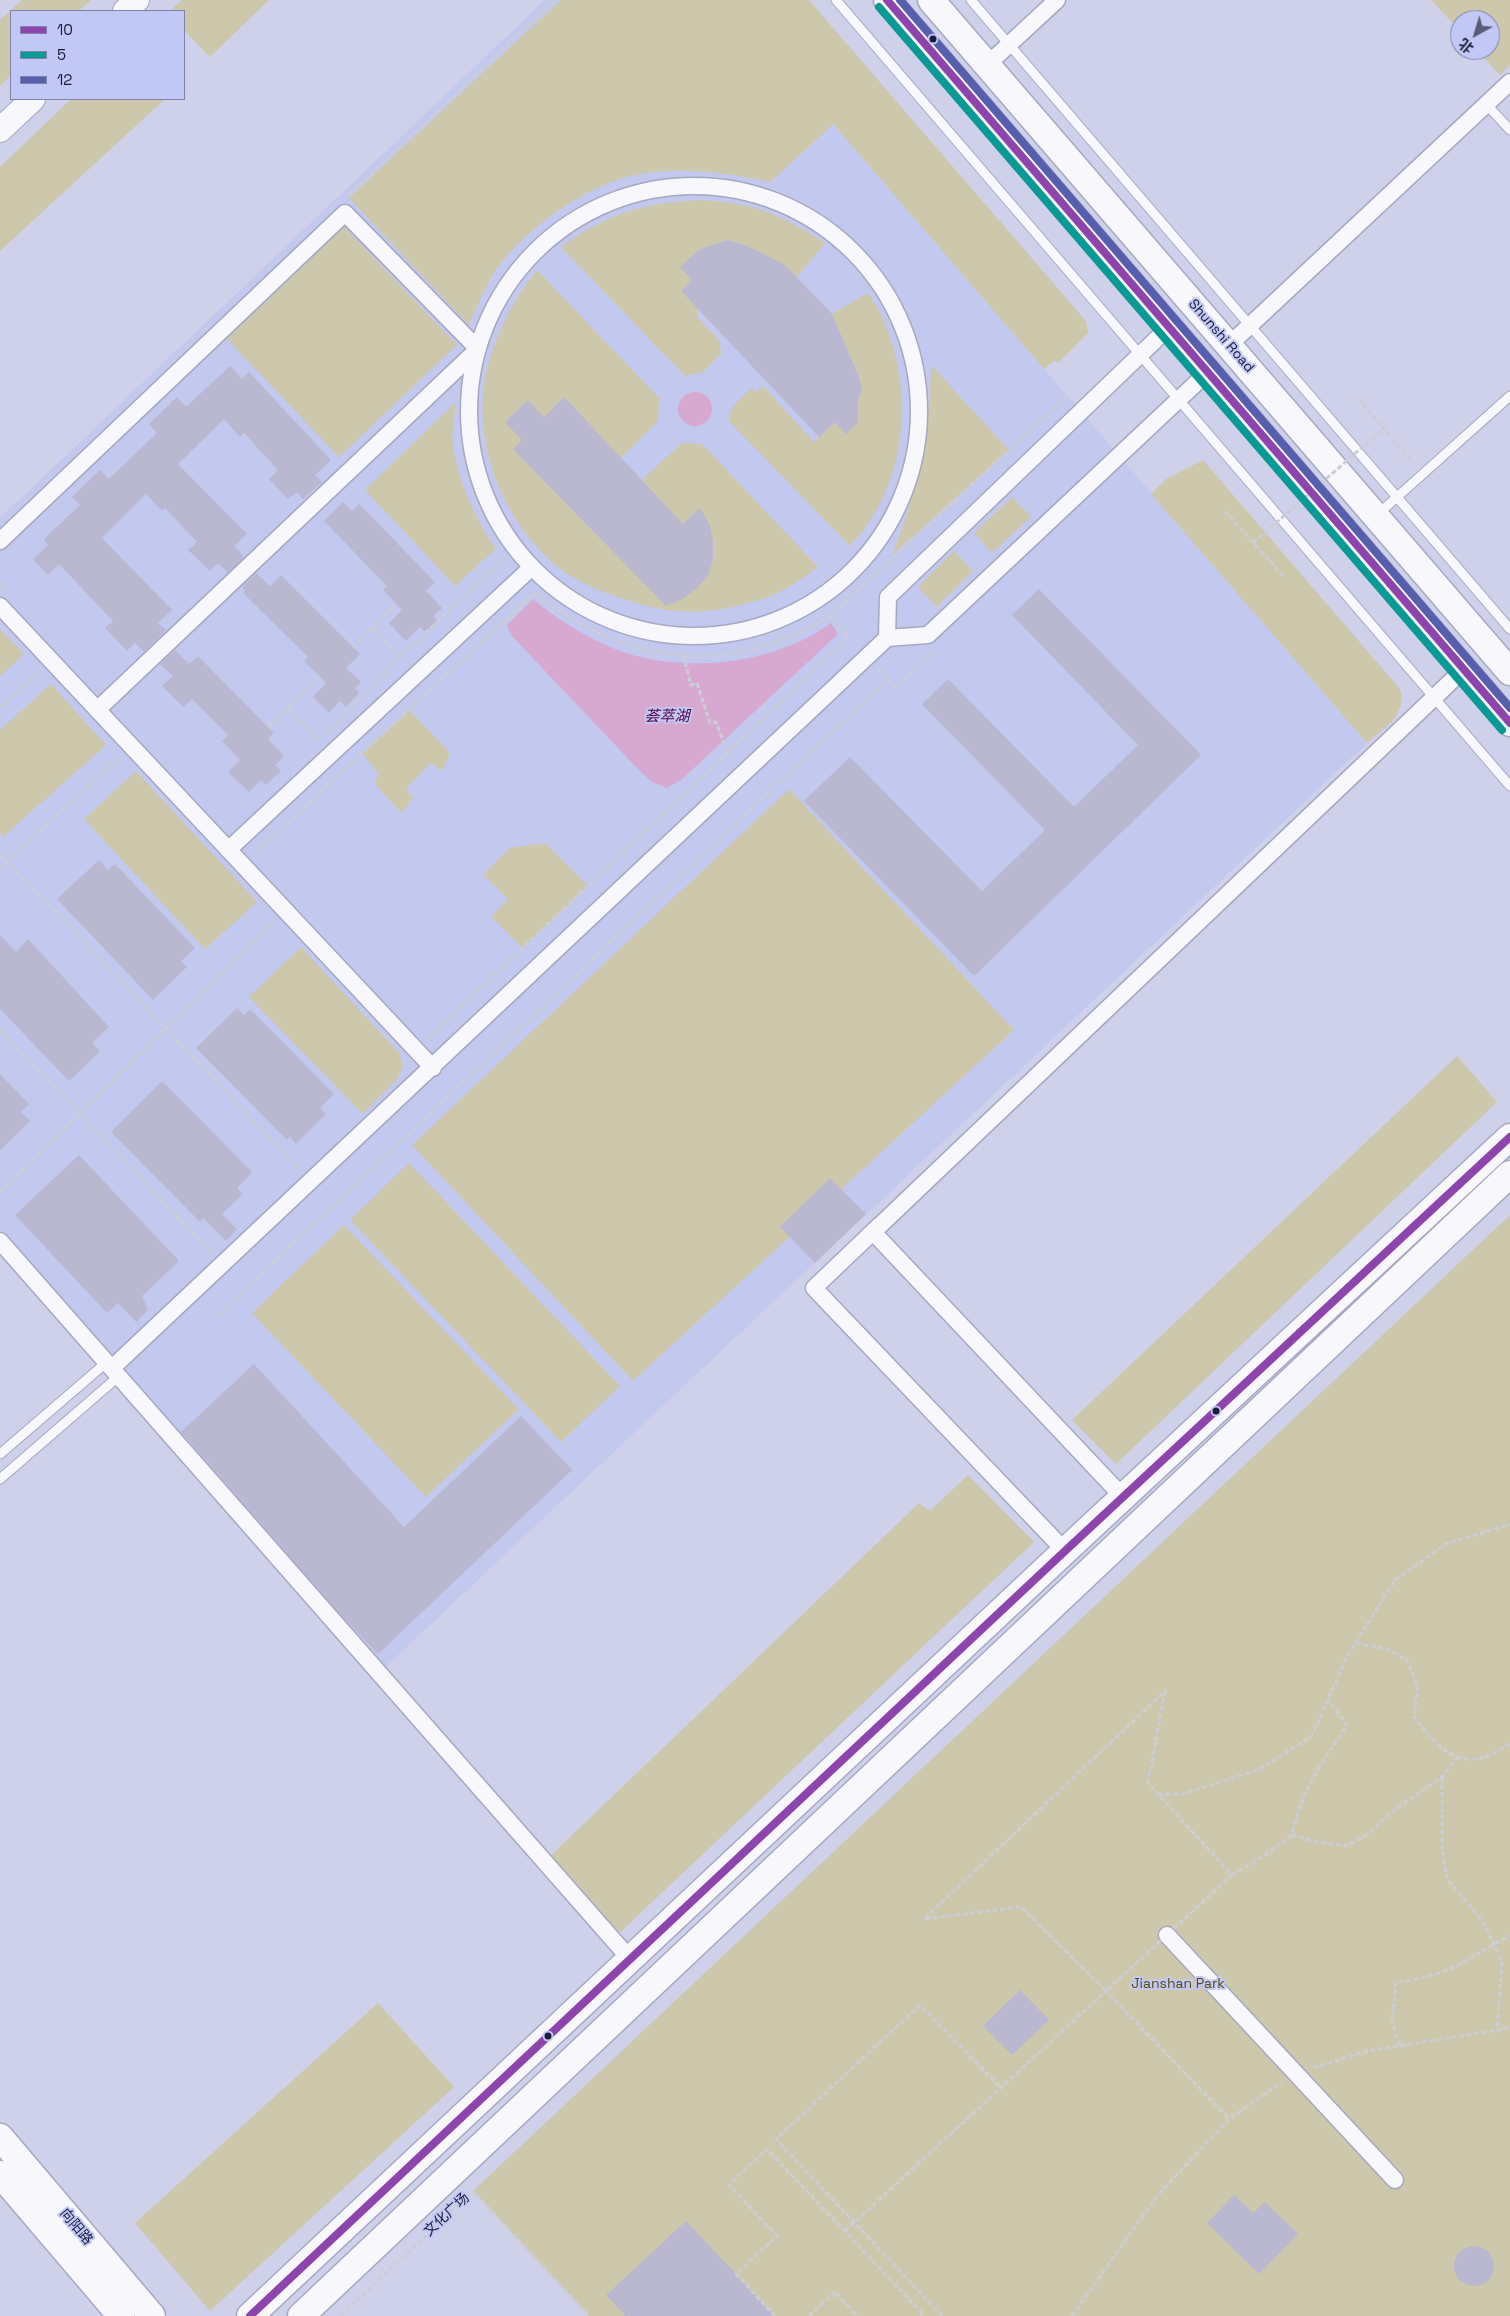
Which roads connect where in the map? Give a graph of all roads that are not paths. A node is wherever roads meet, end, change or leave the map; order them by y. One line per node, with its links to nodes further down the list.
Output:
1 (137, 0): 7 (main road)
2 (836, 0): 17 (lane)
3 (887, 0): 14 (main road)
4 (932, 0): 8 (main road, Shunshi Road)
5 (971, 0): 24 (lane)
6 (1057, 0): 8 (street)
7 (126, 10)
8 (987, 65): 15 (main road, Shunshi Road)
9 (1510, 82): 11 (street)
10 (32, 100): 12 (main road)
11 (1486, 104): 13 (lane); 15 (street)
12 (0, 130)
13 (1510, 130)
14 (1169, 327): 17 (street); 18 (main road)
15 (1229, 345): 20 (main road, Shunshi Road)
16 (478, 350): 21 (street); 22 (street); 22 (street); 28 (street)
17 (1140, 354): 25 (street); 30 (lane)
18 (1208, 372): 25 (street); 26 (main road)
19 (1510, 396): 20 (lane)
20 (1376, 516): 27 (main road, Shunshi Road)
21 (0, 541)
22 (532, 568): 31 (street)
23 (0, 606): 28 (street)
24 (1510, 629)
25 (887, 638): 32 (street)
26 (1464, 669): 29 (main road); 35 (street)
27 (1510, 672)
28 (97, 710): 31 (street)
29 (1510, 723)
30 (1510, 786)
31 (228, 850): 32 (street)
32 (432, 1068): 37 (street)
33 (1510, 1137): 40 (main road)
34 (1510, 1174): 50 (main road)
35 (882, 1223): 40 (street); 41 (street)
36 (0, 1241): 37 (street)
37 (113, 1369): 38 (lane); 39 (lane); 43 (street)
38 (0, 1454)
39 (0, 1478)
40 (1123, 1497): 41 (main road)
41 (1065, 1551): 43 (main road)
42 (1167, 1935): 46 (street)
43 (630, 1959): 49 (main road)
44 (0, 2137): 48 (main road, 向阳路)
45 (0, 2174): 47 (main road, 向阳路)
46 (1395, 2180)
47 (121, 2316)
48 (152, 2316)
49 (250, 2316)
50 (301, 2316)

